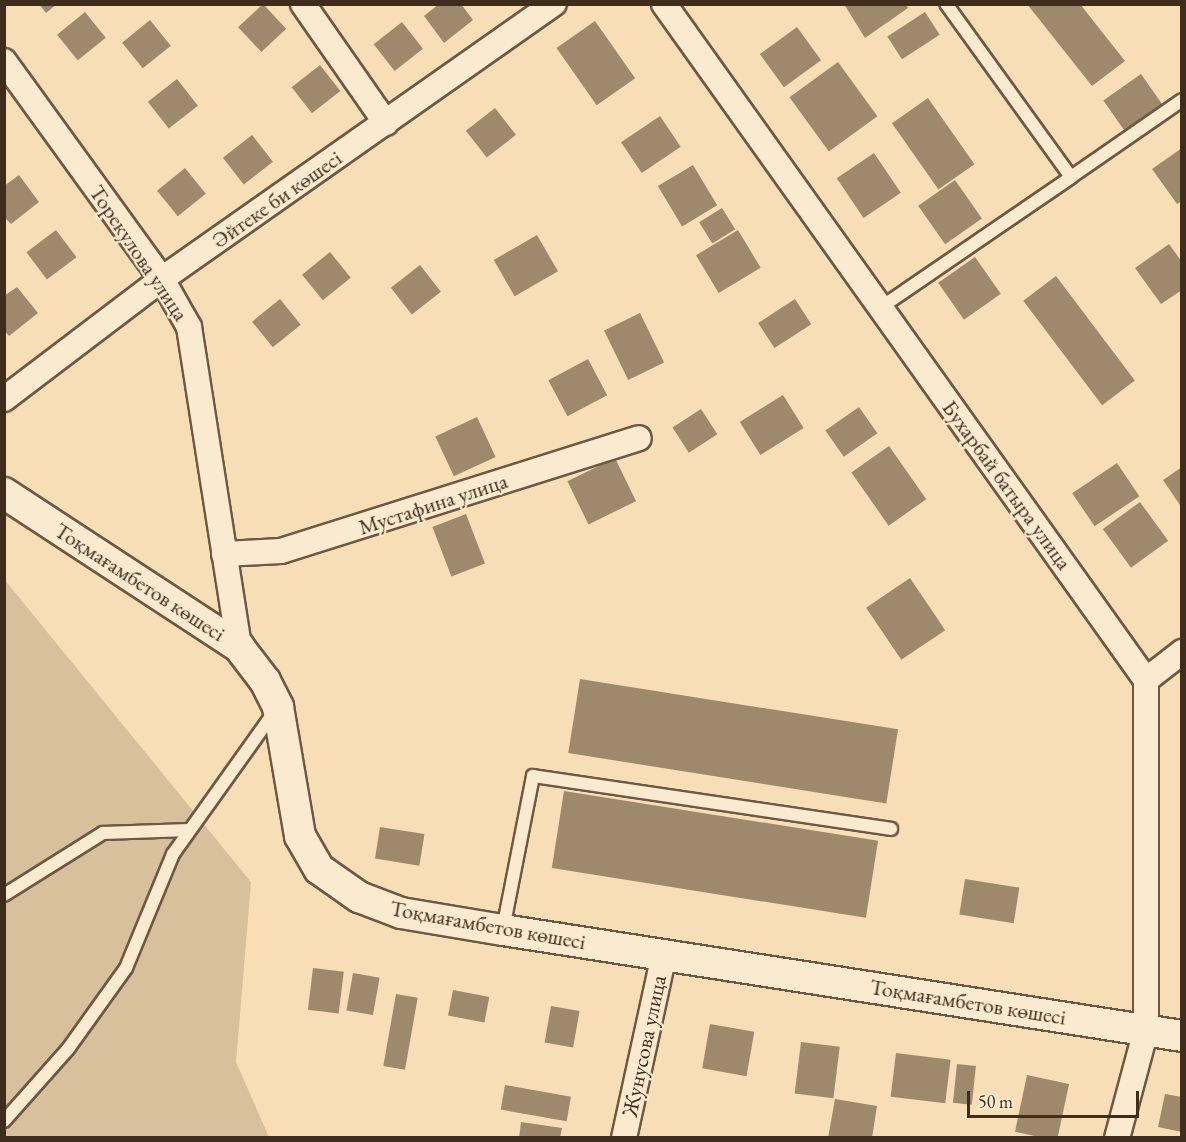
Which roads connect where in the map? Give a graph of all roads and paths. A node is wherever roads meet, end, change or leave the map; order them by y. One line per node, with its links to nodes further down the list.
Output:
1 (303, 4): 7 (street)
2 (554, 4): 7 (street, Әйтеке би көшесі)
3 (664, 4): 10 (street, Бухарбай батыра улица)
4 (946, 4): 8 (lane)
5 (4, 62): 9 (street, Торекулова улица)
6 (1182, 100): 8 (lane)
7 (386, 123): 9 (street, Әйтеке би көшесі)
8 (1071, 177): 10 (lane)
9 (162, 279): 11 (street, Әйтеке би көшесі); 14 (street, Торекулова улица)
10 (880, 308): 17 (street, Бухарбай батыра улица)
11 (4, 399)
12 (639, 438): 14 (street, Мустафина улица)
13 (4, 493): 15 (street, Тоқмағамбетов көшесі)
14 (224, 554): 15 (street, Торекулова улица)
15 (239, 647): 18 (street, Тоқмағамбетов көшесі)
16 (1182, 652): 17 (street)
17 (1146, 680): 24 (street)
18 (278, 707): 20 (lane); 22 (street, Тоқмағамбетов көшесі)
19 (891, 829): 22 (lane)
20 (189, 830): 21 (lane); 26 (lane)
21 (4, 895)
22 (503, 930): 23 (street, Тоқмағамбетов көшесі)
23 (664, 955): 24 (street, Тоқмағамбетов көшесі); 27 (street, Жунусова улица)
24 (1146, 1030): 25 (street, Тоқмағамбетов көшесі); 28 (street)
25 (1182, 1036)
26 (4, 1121)
27 (624, 1137)
28 (1117, 1137)

